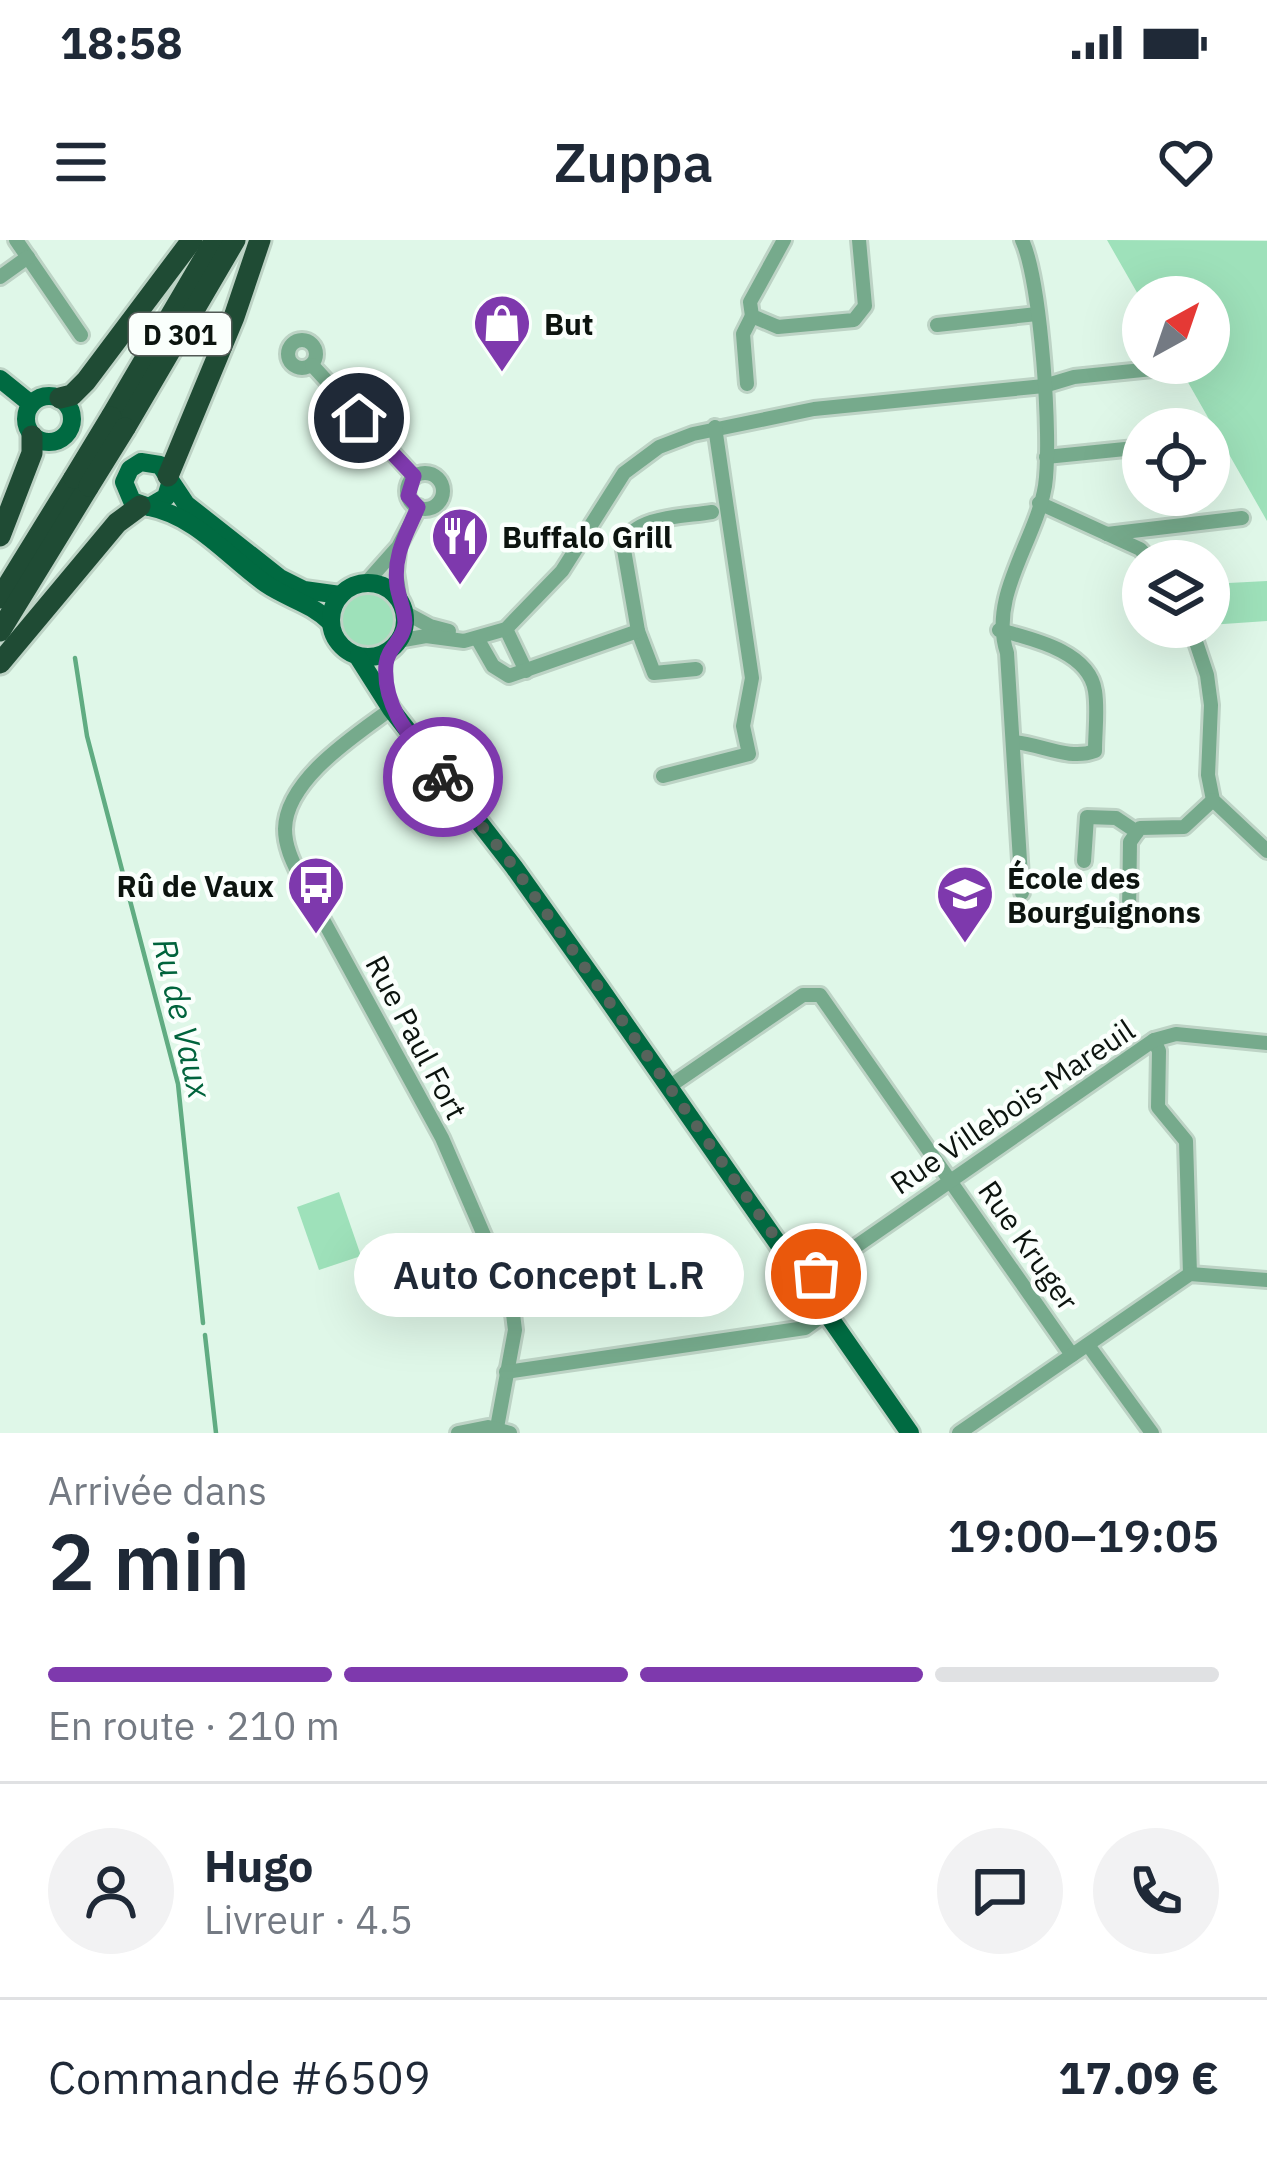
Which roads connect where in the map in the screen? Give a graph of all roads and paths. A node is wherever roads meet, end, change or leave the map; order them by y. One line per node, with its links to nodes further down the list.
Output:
1 (16, 240): 9 (street)
2 (192, 240): 20 (highway)
3 (214, 240): 22 (highway, D 301)
4 (235, 240): 22 (highway, D 301)
5 (260, 240): 30 (highway)
6 (784, 240): 12 (street)
7 (860, 240): 12 (street)
8 (1022, 240): 11 (street)
9 (28, 257): 10 (street); 14 (street)
10 (0, 277)
11 (1037, 314): 13 (street); 19 (street)
12 (752, 316): 18 (street)
13 (937, 325)
14 (81, 334)
15 (311, 365): 29 (street)
16 (1122, 373): 19 (street)
17 (0, 379): 21 (main road)
18 (747, 385)
19 (1044, 386): 23 (street); 27 (street)
20 (60, 398): 21 (main road); 24 (main road)
21 (32, 404): 25 (main road)
22 (118, 423): 31 (highway, D 301, bridge)
23 (716, 427): 46 (street); 59 (street)
24 (70, 430): 25 (main road); 28 (main road)
25 (32, 436): 38 (highway)
26 (1122, 449): 27 (street)
27 (1046, 457): 32 (street)
28 (130, 469): 30 (main road); 33 (main road)
29 (414, 476): 34 (street); 34 (street)
30 (169, 480): 33 (main road); 42 (main road)
31 (81, 482): 43 (highway, D 301); 47 (highway, D 301)
32 (1039, 503): 37 (street); 49 (street)
33 (145, 506): 45 (main road); 54 (highway)
34 (418, 507): 40 (street)
35 (712, 512): 48 (street)
36 (1242, 518): 37 (street)
37 (1107, 534): 39 (street)
38 (0, 536)
39 (1122, 541)
40 (398, 547): 41 (street); 44 (street)
41 (366, 584): 42 (main road); 44 (main road)
42 (340, 595): 45 (main road)
43 (0, 598)
44 (402, 608): 50 (street); 51 (main road)
45 (330, 622): 53 (main road)
46 (506, 629): 50 (street); 56 (street)
47 (0, 631)
48 (638, 631): 55 (street); 56 (street)
49 (999, 631): 58 (street); 58 (street)
50 (477, 638): 51 (street); 56 (street)
51 (393, 646): 53 (main road); 57 (main road)
52 (1198, 648): 60 (street)
53 (358, 657): 57 (main road)
54 (0, 663)
55 (696, 669)
56 (526, 671)
57 (392, 709): 68 (main road); 74 (street, Rue Paul Fort)
58 (1013, 742): 64 (street)
59 (663, 776)
60 (1214, 800): 61 (street); 62 (street)
61 (1137, 832): 63 (street); 65 (street)
62 (1267, 851)
63 (1084, 861)
64 (1022, 893)
65 (1043, 915)
66 (1154, 1040): 67 (street, Rue Villebois-Mareuil); 69 (street, Rue Villebois-Mareuil); 71 (street)
67 (1267, 1043)
68 (670, 1086): 69 (street, Rue Kruger); 73 (main road)
69 (950, 1180): 73 (street, Rue Villebois-Mareuil); 77 (street, Rue Kruger)
70 (660, 1273): 74 (street)
71 (1191, 1274): 72 (street); 76 (street)
72 (1267, 1280)
73 (806, 1281): 75 (main road)
74 (513, 1304): 78 (street, Rue Paul Fort)
75 (827, 1312): 78 (street); 81 (main road)
76 (1088, 1345): 77 (street); 83 (street)
77 (1072, 1355): 82 (street)
78 (506, 1372): 79 (street, Rue Paul Fort)
79 (501, 1432): 80 (street)
80 (458, 1433)
81 (910, 1433)
82 (959, 1433)
83 (1152, 1433)

